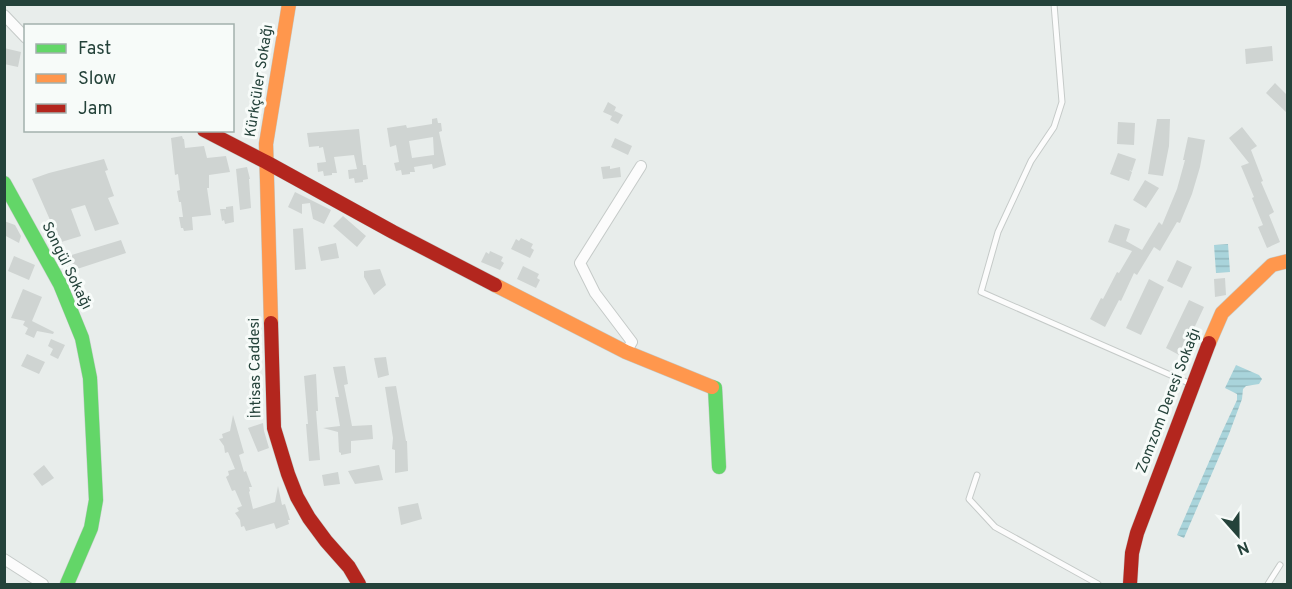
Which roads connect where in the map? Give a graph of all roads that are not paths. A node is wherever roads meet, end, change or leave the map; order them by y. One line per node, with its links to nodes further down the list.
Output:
1 (289, 4): 6 (street, Kürkçüler Sokağı)
2 (1054, 4): 11 (lane)
3 (4, 15): 4 (street)
4 (24, 36)
5 (208, 132): 6 (street)
6 (266, 162): 10 (street); 18 (street, İhtisas Caddesi)
7 (641, 166): 10 (street)
8 (4, 183): 17 (street, Songül Sokağı)
9 (1287, 261): 11 (street, Zomzom Deresi Sokağı)
10 (626, 352): 12 (street)
11 (1193, 385): 20 (street, Zomzom Deresi Sokağı)
12 (719, 467)
13 (977, 475): 19 (lane)
14 (4, 559): 16 (street)
15 (1280, 565): 21 (lane)
16 (43, 585)
17 (67, 585)
18 (359, 585)
19 (1098, 585)
20 (1130, 585)
21 (1268, 585)

